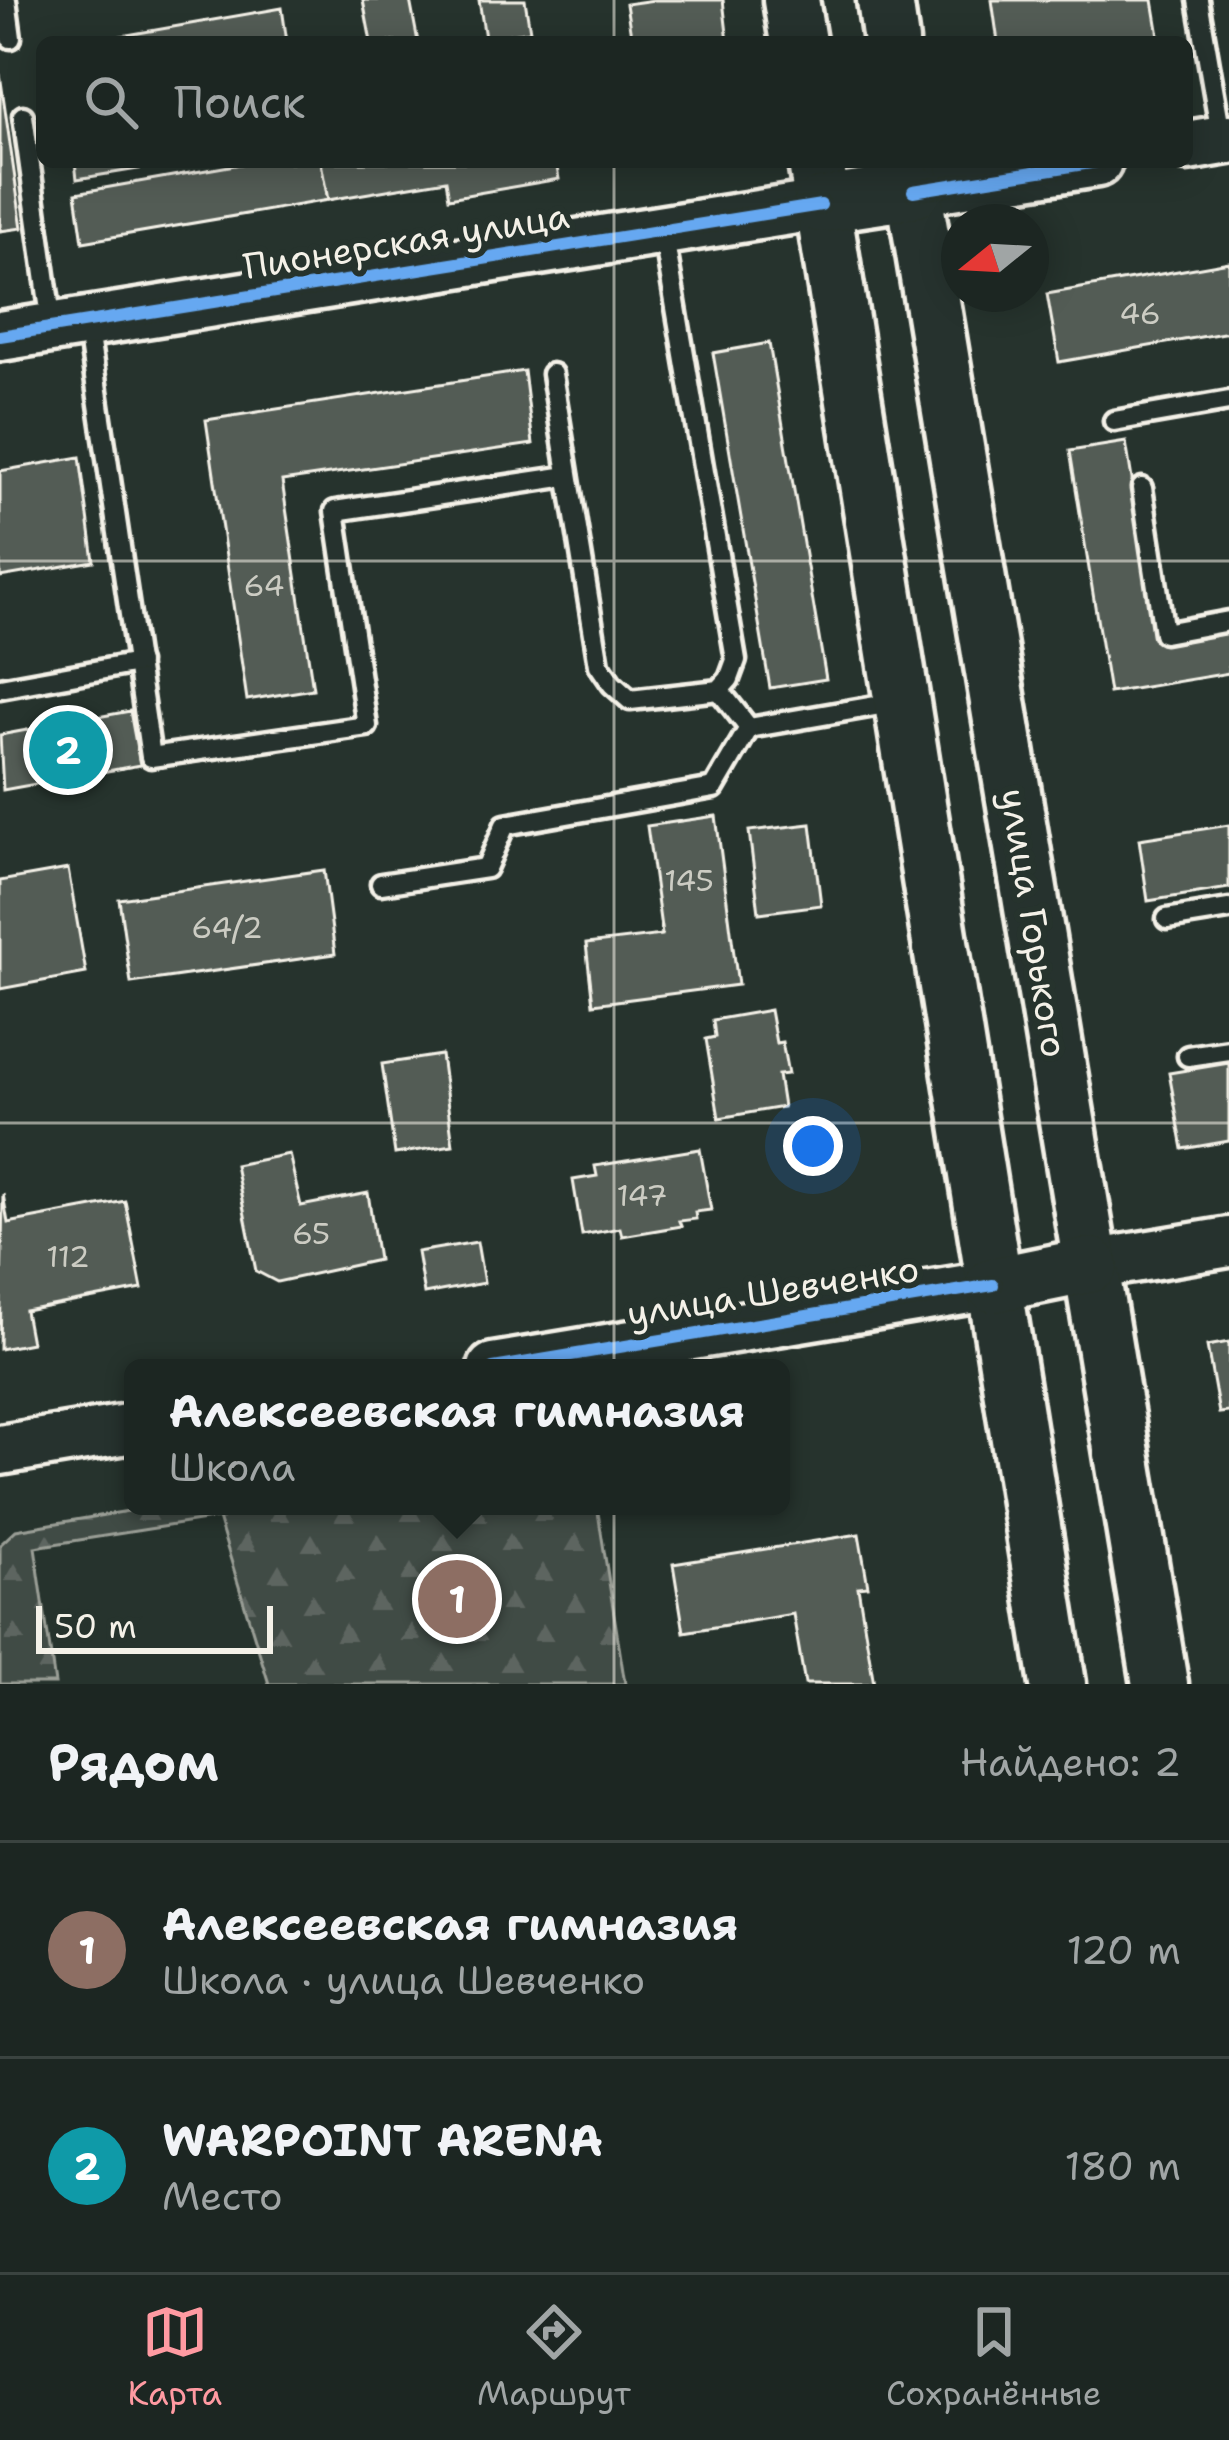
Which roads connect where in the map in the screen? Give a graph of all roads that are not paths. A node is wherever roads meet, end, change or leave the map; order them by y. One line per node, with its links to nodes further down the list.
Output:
1 (5, 0): 7 (lane)
2 (791, 0): 5 (main road)
3 (885, 0): 6 (main road)
4 (1198, 0): 9 (lane)
5 (797, 36)
6 (891, 36)
7 (11, 38)
8 (23, 116): 14 (lane)
9 (1213, 142)
10 (1017, 168): 11 (street, Пионерская улица)
11 (911, 176): 12 (main road, Пионерская улица); 33 (main road, улица Горького)
12 (819, 184): 13 (street, Пионерская улица); 25 (main road)
13 (663, 230): 14 (street, Пионерская улица); 24 (lane)
14 (69, 326): 15 (street, Пионерская улица); 22 (lane)
15 (0, 336)
16 (552, 374): 19 (lane)
17 (1229, 401): 18 (lane)
18 (1114, 421)
19 (568, 476): 22 (lane); 24 (lane)
20 (1142, 488): 21 (lane)
21 (1229, 621)
22 (138, 663): 23 (lane)
23 (0, 688)
24 (719, 691): 26 (lane)
25 (900, 702): 26 (lane); 34 (main road)
26 (749, 728): 27 (lane)
27 (381, 884)
28 (1229, 909): 29 (lane)
29 (1167, 920)
30 (1229, 1050): 31 (lane)
31 (1188, 1056)
32 (1229, 1242): 33 (street, улица Шевченко)
33 (1091, 1264): 34 (main road, улица Шевченко); 39 (main road, улица Горького)
34 (993, 1285): 35 (street, улица Шевченко); 38 (main road)
35 (547, 1359)
36 (124, 1429): 37 (street)
37 (0, 1450)
38 (1058, 1684)
39 (1160, 1684)

